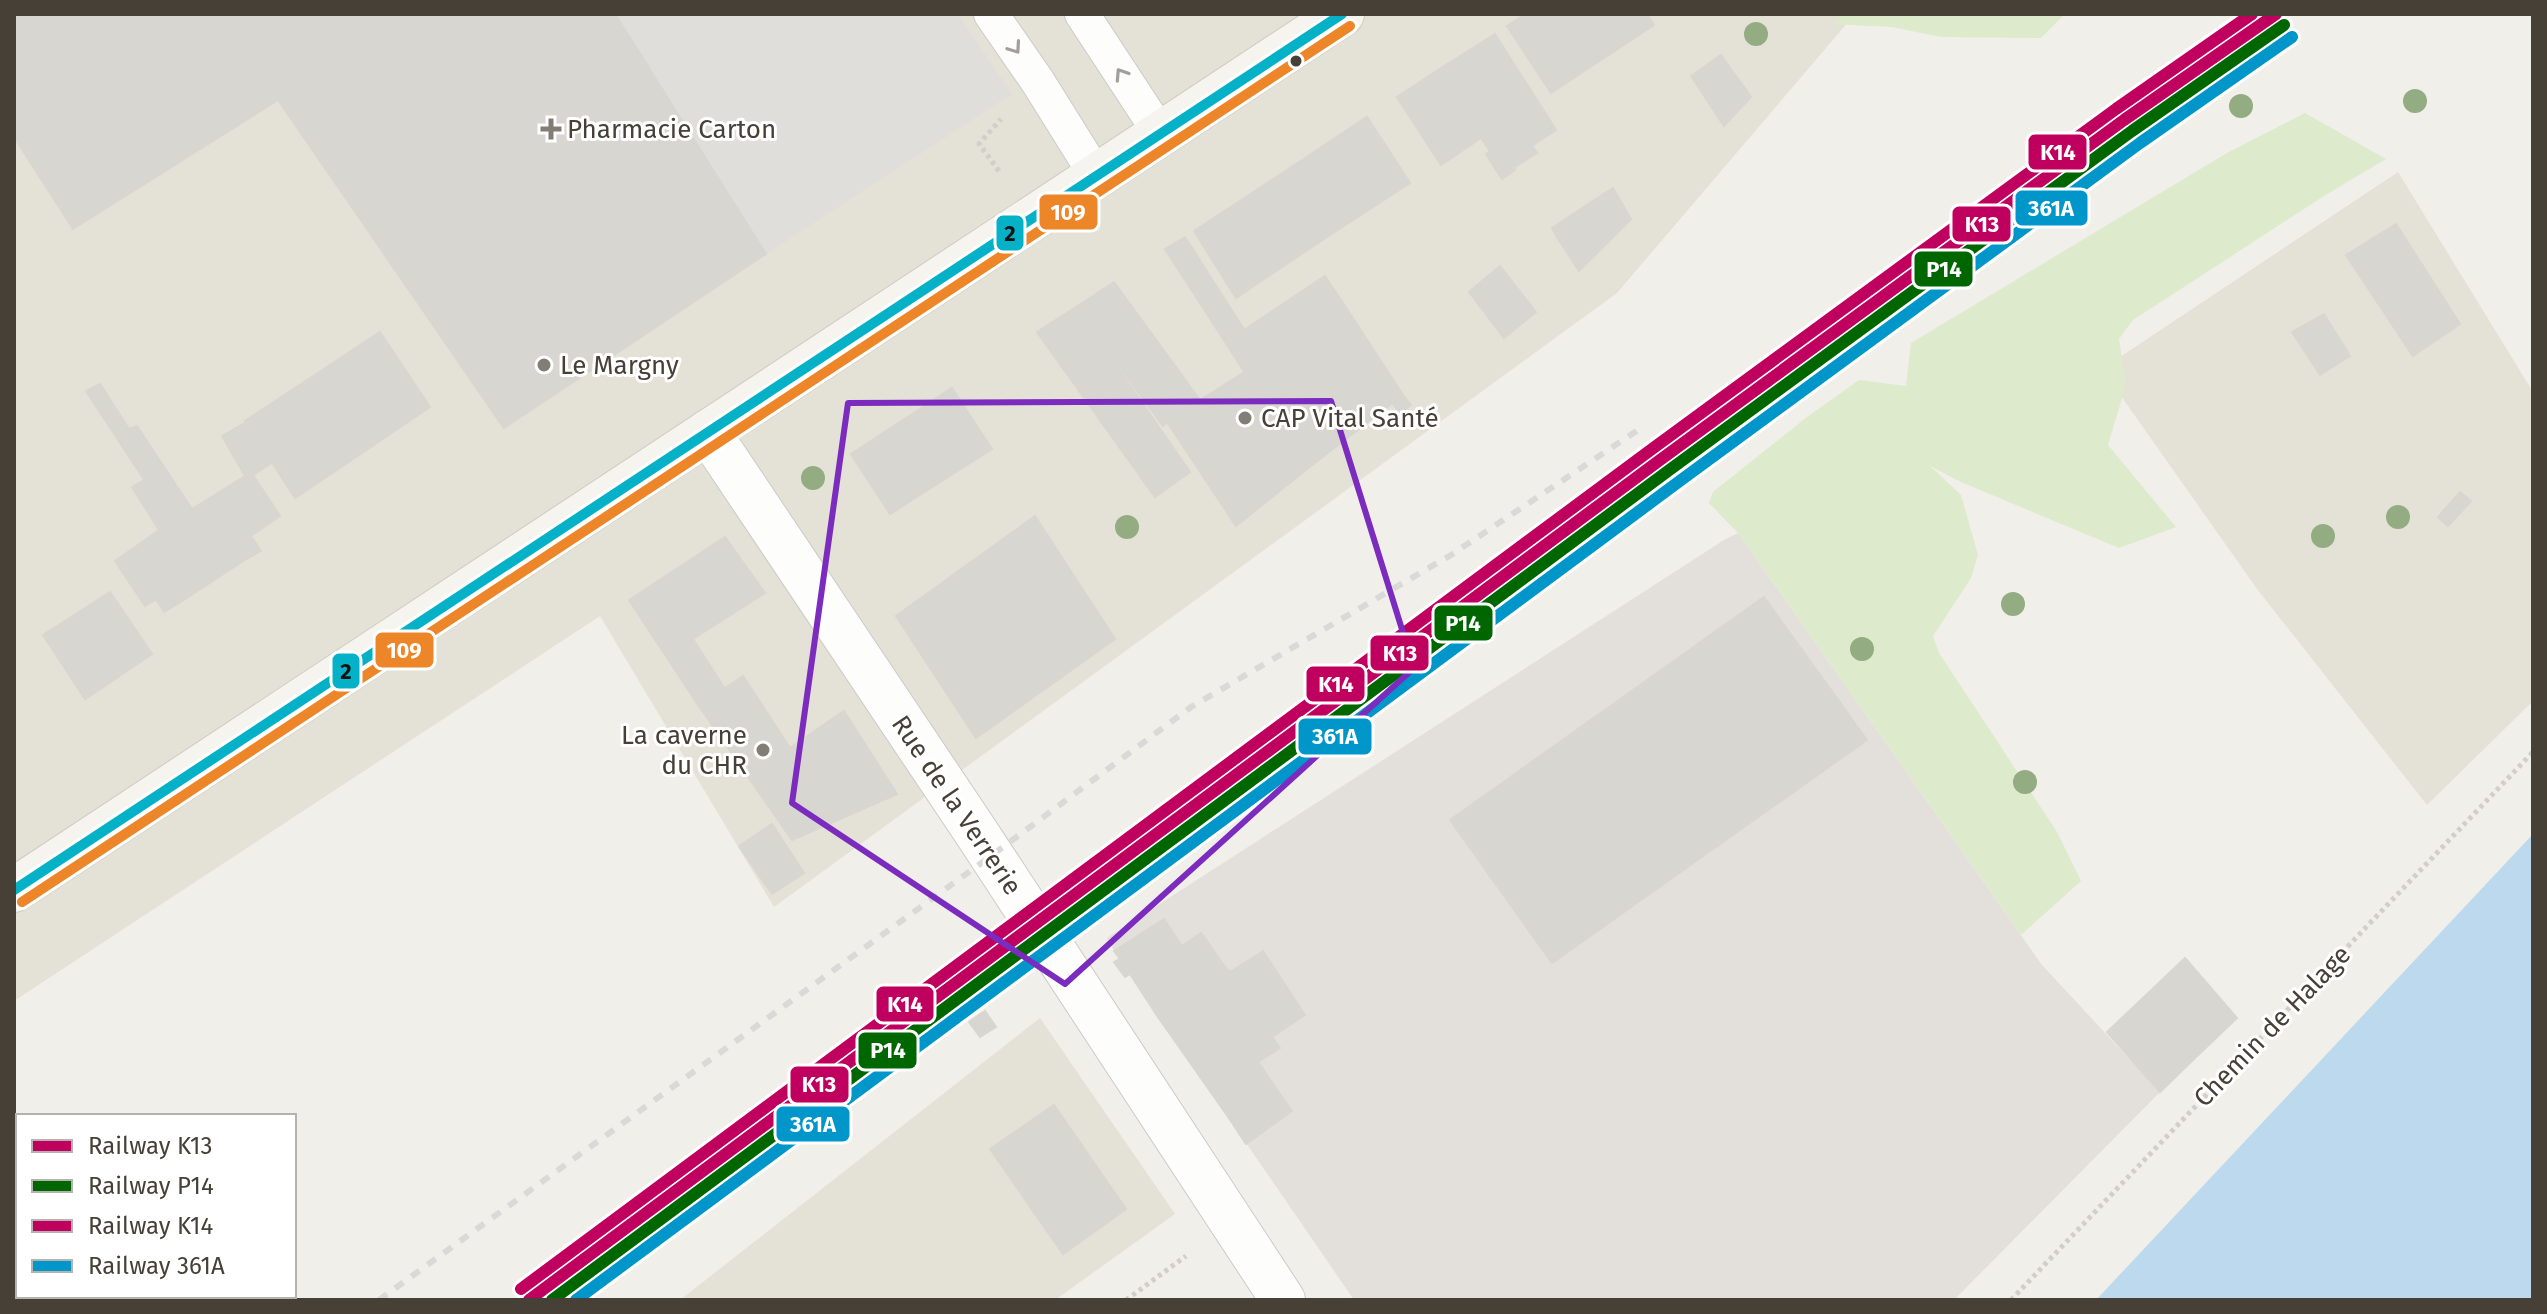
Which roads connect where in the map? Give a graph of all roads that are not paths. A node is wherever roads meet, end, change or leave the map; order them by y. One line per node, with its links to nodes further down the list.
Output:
1 (991, 14): 5 (lane, one-way to 5)
2 (1082, 14): 4 (lane, one-way to 2)
3 (1342, 14): 4 (main road)
4 (1160, 133): 5 (main road)
5 (1096, 175): 6 (main road)
6 (708, 432): 7 (main road); 8 (street, Rue de la Verrerie)
7 (14, 890)
8 (1283, 1300)

